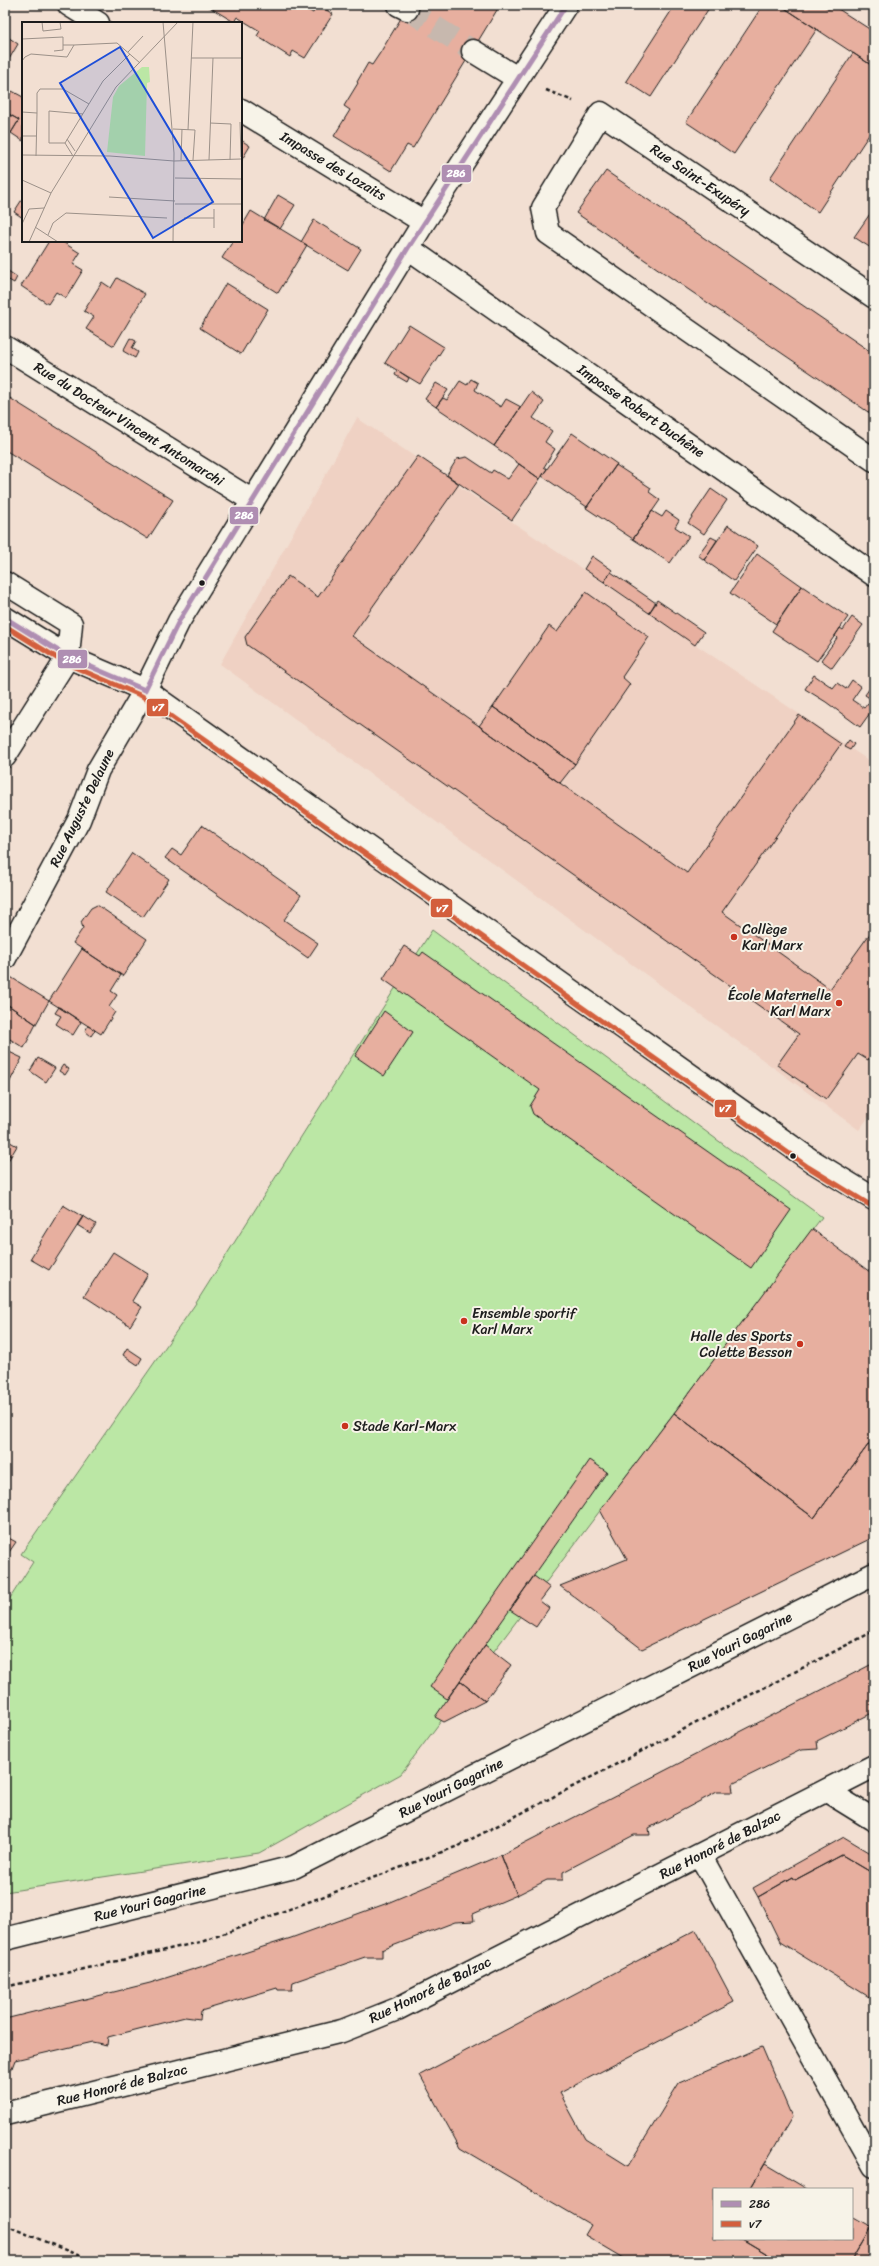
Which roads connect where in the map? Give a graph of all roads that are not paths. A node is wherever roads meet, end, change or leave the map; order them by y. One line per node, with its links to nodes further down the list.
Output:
1 (69, 5): 3 (street)
2 (566, 5): 5 (street, Rue Auguste Delaune)
3 (96, 22)
4 (473, 51): 5 (street)
5 (517, 78): 7 (street, Rue Auguste Delaune)
6 (242, 111): 7 (street, Impasse des Lozaits)
7 (424, 222): 8 (street, Rue Auguste Delaune)
8 (408, 248): 12 (street, Rue Auguste Delaune); 13 (street, Impasse Robert Duchêne)
9 (874, 298): 11 (street, Rue Saint-Exupéry)
10 (5, 347): 12 (street, Rue du Docteur Vincent Antomarchi)
11 (874, 460)
12 (253, 501): 17 (street, Rue Auguste Delaune)
13 (874, 574)
14 (5, 582): 16 (street)
15 (5, 618): 16 (street)
16 (68, 658): 17 (street); 18 (street)
17 (145, 690): 19 (street, Rue Auguste Delaune); 20 (street)
18 (5, 756)
19 (5, 958)
20 (874, 1199)
21 (874, 1574): 26 (street, Rue Youri Gagarine)
22 (874, 1766): 23 (street, Rue Honoré de Balzac)
23 (827, 1791): 24 (street); 25 (street, Rue Honoré de Balzac)
24 (874, 1820)
25 (700, 1855): 27 (street, Rue Honoré de Balzac); 28 (street)
26 (5, 1939)
27 (5, 2114)
28 (874, 2166)

